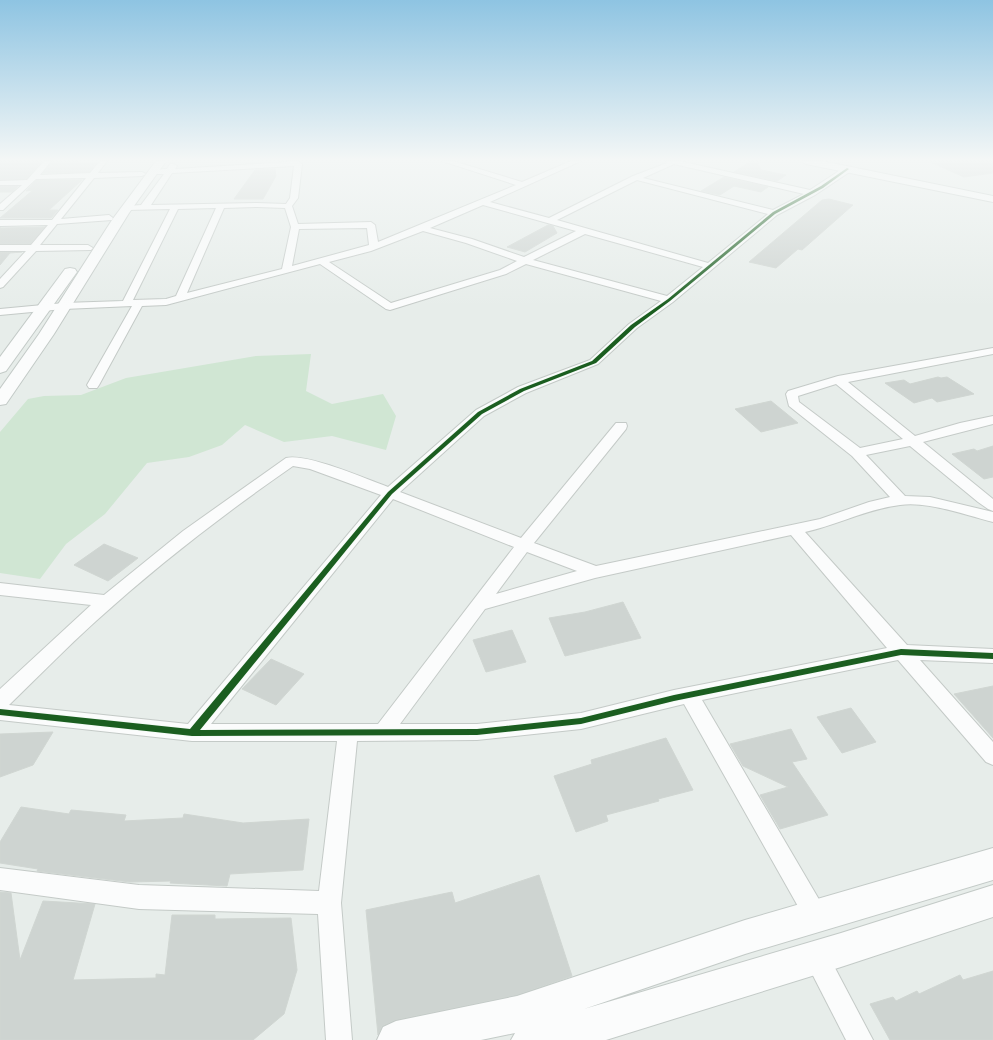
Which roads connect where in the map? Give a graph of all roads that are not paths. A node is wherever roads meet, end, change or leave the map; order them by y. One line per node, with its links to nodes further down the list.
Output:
1 (65, 210): 15 (street)
2 (117, 210): 13 (main road)
3 (126, 210): 33 (main road)
4 (174, 210): 31 (street)
5 (218, 210): 29 (street)
6 (289, 210): 17 (street)
7 (465, 210): 18 (street)
8 (509, 210): 14 (street)
9 (572, 210): 14 (street)
10 (760, 210): 12 (street)
11 (781, 210): 12 (street)
12 (774, 213): 26 (street)
13 (109, 218): 15 (street); 23 (main road)
14 (549, 221): 19 (street)
15 (55, 222): 16 (street); 20 (street)
16 (0, 223)
17 (295, 227): 21 (street); 27 (street)
18 (422, 228): 21 (street); 25 (street)
19 (583, 231): 25 (street); 26 (street)
20 (34, 247): 22 (street); 23 (street); 28 (street)
21 (374, 247): 24 (street)
22 (0, 248)
23 (88, 248): 34 (main road)
24 (321, 261): 25 (street); 27 (street)
25 (526, 261): 30 (street)
26 (709, 266): 30 (street)
27 (286, 270): 29 (street)
28 (0, 285)
29 (180, 298): 32 (street)
30 (669, 300): 45 (street)
31 (127, 303): 32 (street); 33 (street)
32 (139, 303): 39 (street)
33 (64, 306): 34 (street); 40 (main road)
34 (44, 308): 35 (street); 37 (main road)
35 (0, 312)
36 (993, 351): 38 (street)
37 (0, 368)
38 (838, 380): 43 (street); 44 (street)
39 (93, 385)
40 (0, 400)
41 (993, 420): 43 (street)
42 (621, 426): 50 (street)
43 (913, 441): 44 (street); 47 (street)
44 (857, 453): 46 (street)
45 (390, 493): 50 (street); 53 (street); 62 (street)
46 (901, 500): 48 (street); 49 (street)
47 (993, 506)
48 (993, 517)
49 (794, 529): 51 (street); 55 (street)
50 (524, 545): 51 (street); 54 (street)
51 (595, 572): 54 (street)
52 (0, 589): 53 (street)
53 (107, 601): 58 (street)
54 (478, 605): 61 (street)
55 (901, 652): 56 (street); 57 (street); 63 (street)
56 (993, 656)
57 (689, 695): 61 (street); 68 (street)
58 (0, 701)
59 (0, 712): 62 (street)
60 (348, 732): 61 (street); 62 (street); 67 (street)
61 (382, 732)
62 (192, 733)
63 (993, 756)
64 (993, 864): 68 (main road)
65 (0, 879): 67 (street)
66 (993, 901): 69 (main road)
67 (329, 903): 71 (street)
68 (816, 916): 72 (main road)
69 (816, 958): 70 (main road); 73 (street)
70 (552, 1038)
71 (339, 1040)
72 (396, 1040)
73 (860, 1040)

